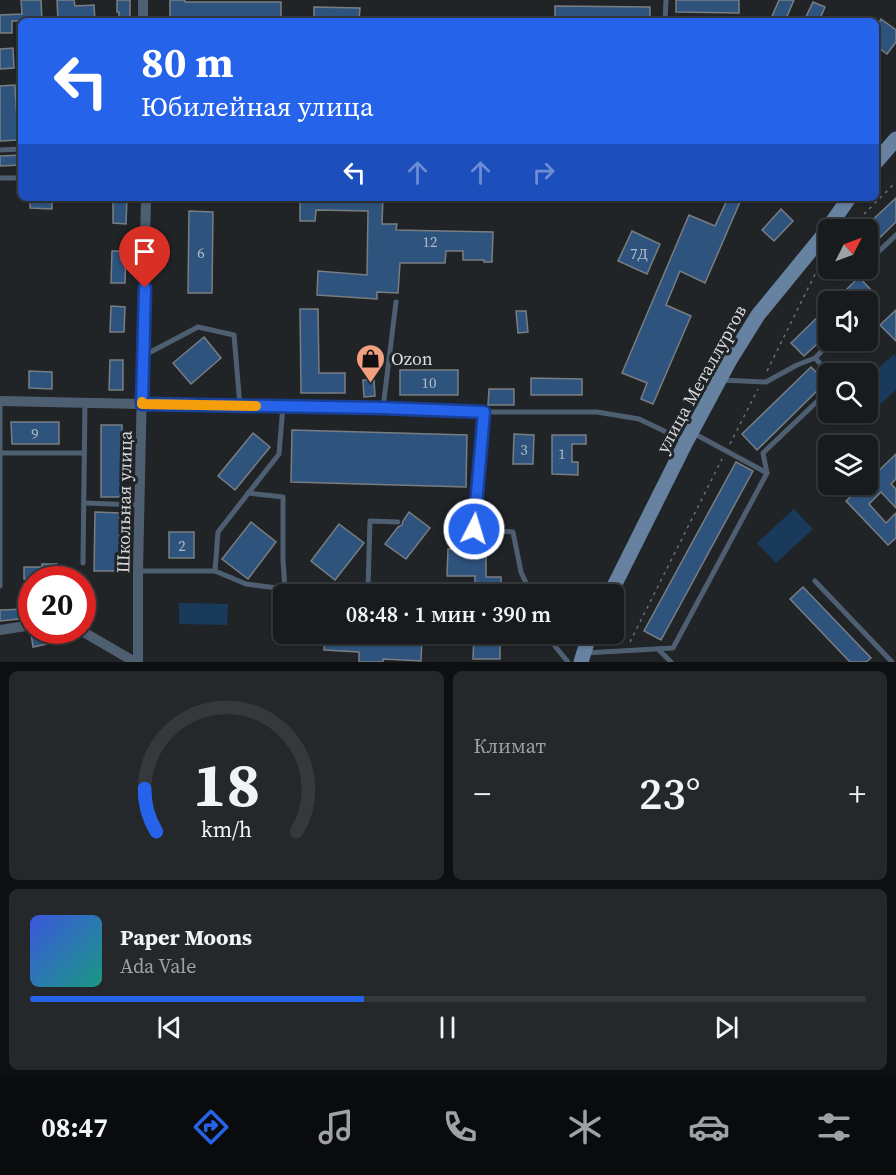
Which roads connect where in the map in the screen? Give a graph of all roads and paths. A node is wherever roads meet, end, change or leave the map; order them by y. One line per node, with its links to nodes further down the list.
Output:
1 (143, 0): 3 (street)
2 (666, 0): 4 (lane)
3 (143, 18)
4 (665, 18)
5 (896, 140): 8 (street)
6 (18, 149): 7 (lane)
7 (0, 150)
8 (879, 159)
9 (0, 178): 10 (lane)
10 (18, 178)
11 (896, 182): 12 (path)
12 (879, 199)
13 (146, 201): 21 (street, Школьная улица)
14 (847, 201): 24 (street, улица Металлургов)
15 (877, 201): 16 (path)
16 (859, 219)
17 (896, 235): 18 (lane)
18 (878, 252)
19 (396, 302): 31 (lane)
20 (822, 351): 22 (lane)
21 (143, 356): 28 (street, Школьная улица); 29 (lane)
22 (815, 358): 23 (lane); 24 (lane)
23 (820, 363)
24 (719, 380): 33 (street, улица Металлургов)
25 (0, 401): 27 (street); 34 (lane)
26 (818, 401): 36 (lane)
27 (85, 402): 28 (street); 35 (lane)
28 (142, 404): 29 (lane); 39 (street, Школьная улица)
29 (240, 406): 30 (lane)
30 (283, 406): 31 (lane); 37 (lane)
31 (383, 408): 32 (lane)
32 (484, 412): 33 (lane); 47 (lane)
33 (689, 437): 36 (lane); 48 (street, улица Металлургов)
34 (0, 453): 35 (lane); 49 (lane)
35 (84, 453): 38 (lane)
36 (767, 472): 55 (lane)
37 (248, 493): 43 (lane); 45 (lane)
38 (84, 504): 39 (lane); 41 (lane)
39 (140, 505): 42 (street, Школьная улица)
40 (398, 522): 46 (lane)
41 (83, 563)
42 (138, 571): 43 (lane); 57 (street, Школьная улица)
43 (215, 571): 50 (lane)
44 (816, 581): 60 (lane)
45 (285, 584)
46 (368, 584)
47 (526, 584)
48 (614, 584)
49 (0, 586)
50 (273, 587)
51 (18, 627): 52 (street)
52 (0, 630)
53 (96, 639): 57 (street)
54 (554, 644): 58 (lane)
55 (658, 649): 56 (lane); 59 (lane)
56 (582, 658)
57 (137, 662)
58 (568, 662)
59 (670, 662)
60 (892, 662)

